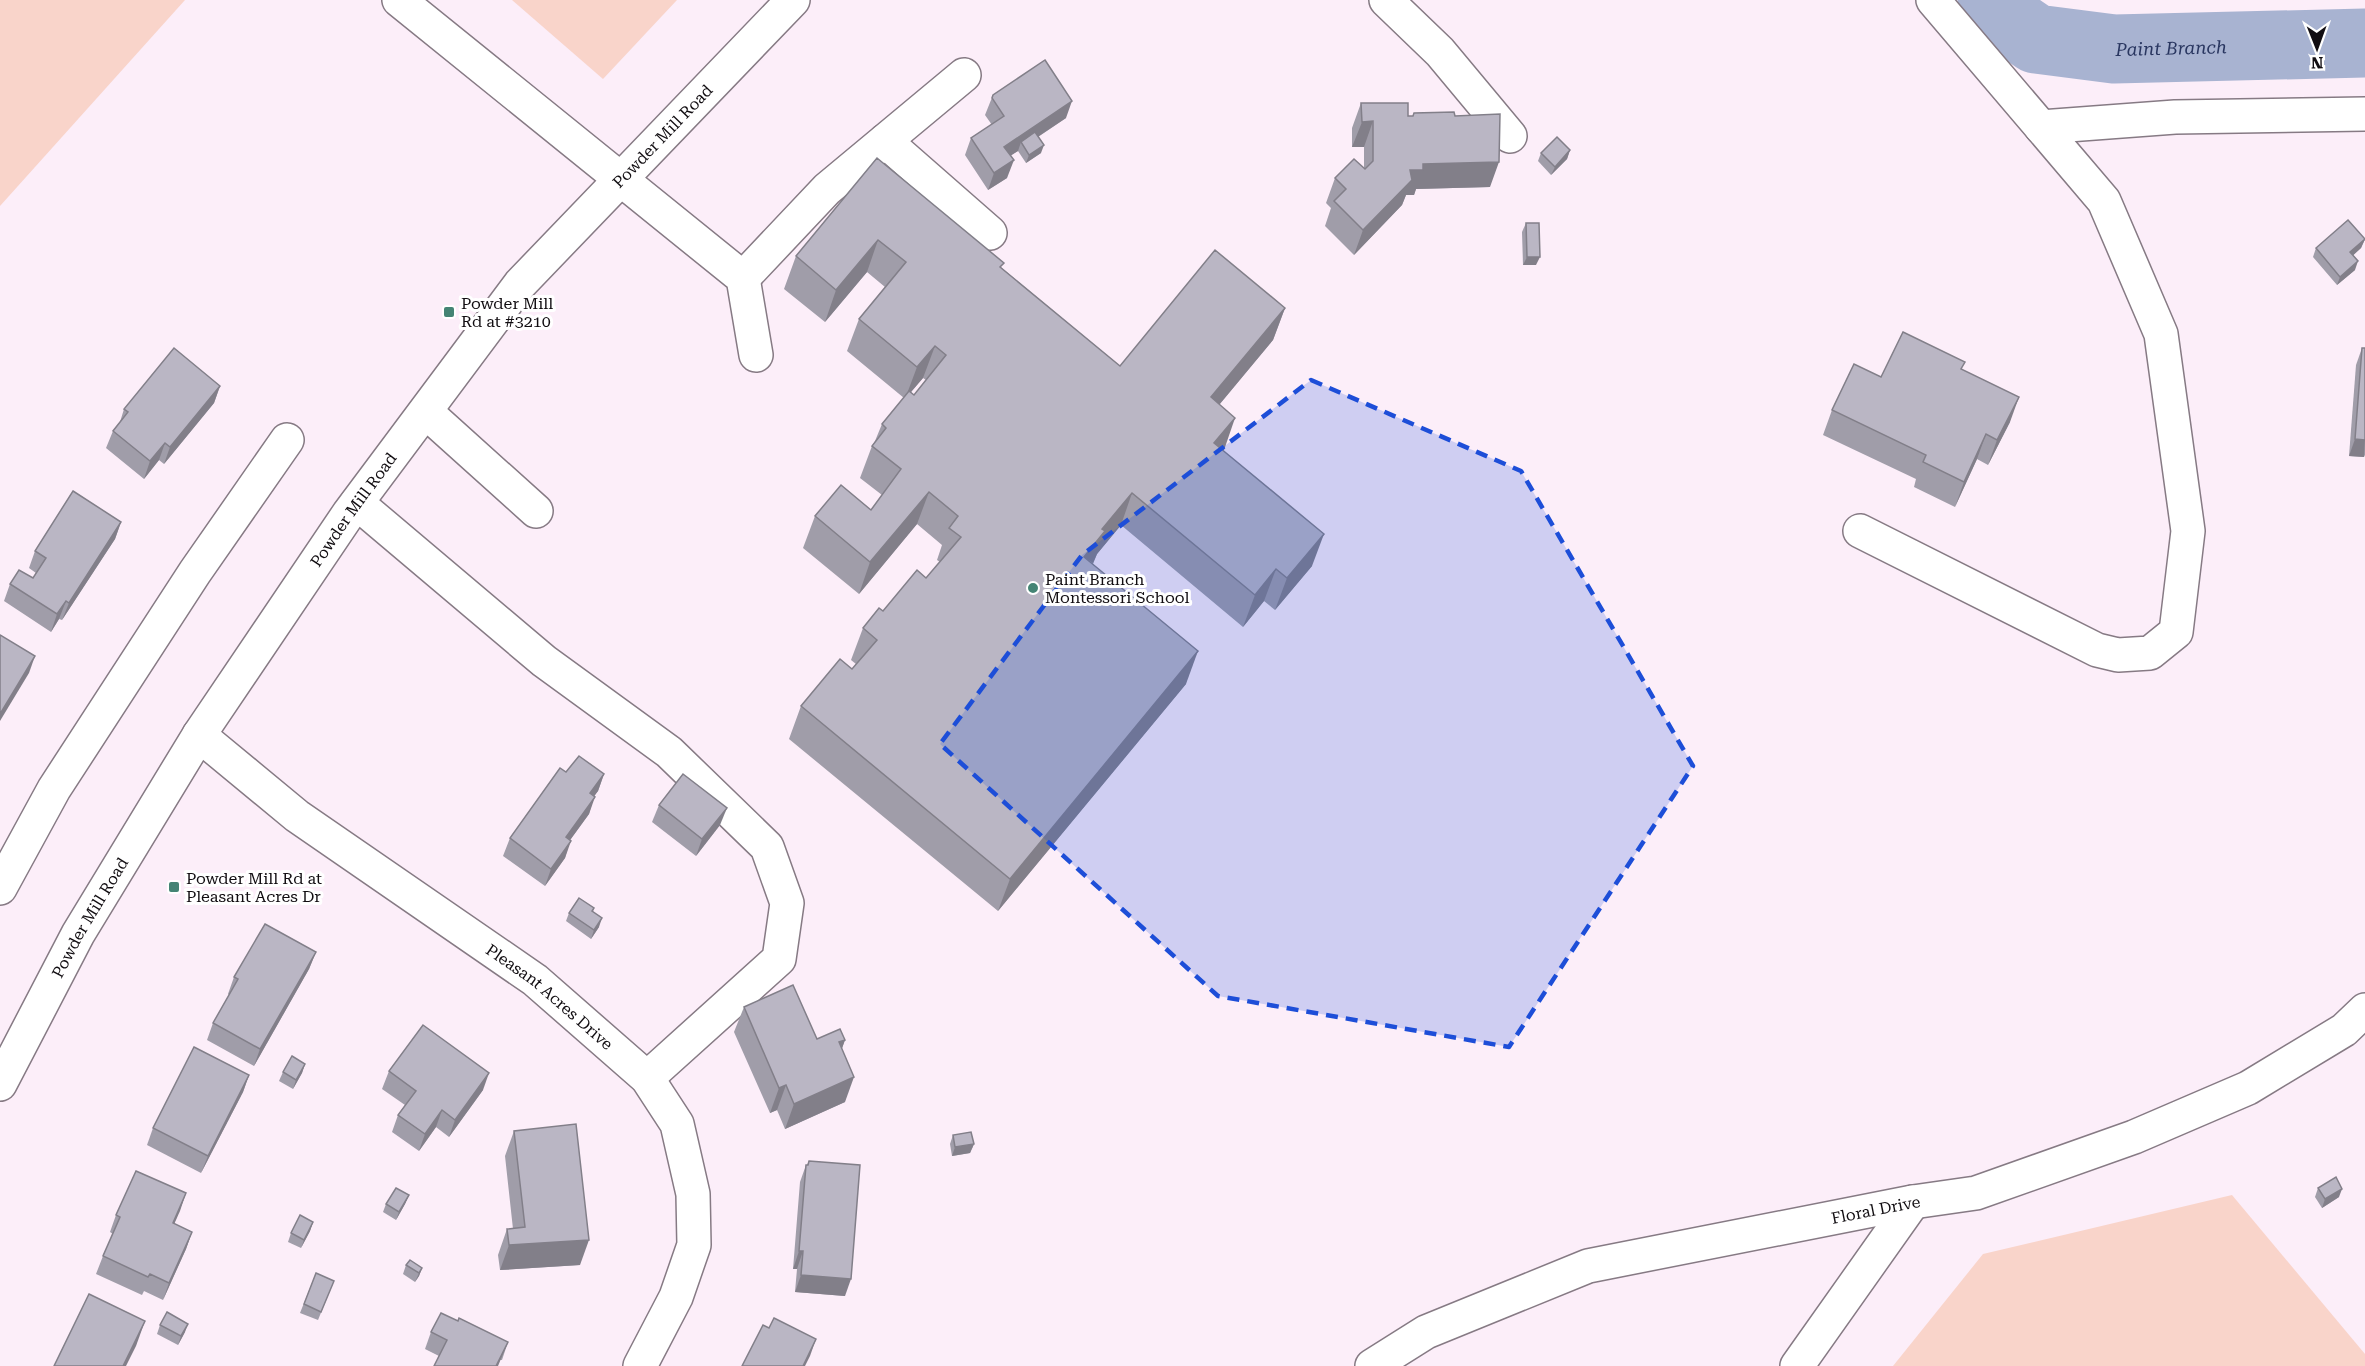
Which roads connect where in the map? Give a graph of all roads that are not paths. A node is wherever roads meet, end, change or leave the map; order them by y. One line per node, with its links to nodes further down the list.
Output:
1 (399, 0): 10 (street)
2 (793, 0): 10 (street, Powder Mill Road)
3 (1386, 0): 8 (street)
4 (1933, 0): 7 (street)
5 (964, 75): 9 (street)
6 (2365, 114): 7 (street)
7 (2041, 127): 18 (street)
8 (1510, 136)
9 (885, 141): 11 (street); 12 (street)
10 (620, 180): 12 (street); 14 (street, Powder Mill Road)
11 (990, 233)
12 (743, 278): 13 (street)
13 (756, 355)
14 (426, 412): 16 (street, Powder Mill Road); 17 (street)
15 (287, 440): 20 (street)
16 (357, 502): 19 (street, Powder Mill Road); 22 (street)
17 (536, 511)
18 (1860, 531)
19 (199, 735): 22 (street, Pleasant Acres Drive); 23 (street, Powder Mill Road)
20 (0, 888)
21 (2365, 1010): 24 (street, Floral Drive)
22 (647, 1078): 25 (street, Pleasant Acres Drive)
23 (0, 1084)
24 (1913, 1202): 26 (street, Floral Drive); 27 (street)
25 (640, 1366)
26 (1372, 1366)
27 (1797, 1366)

